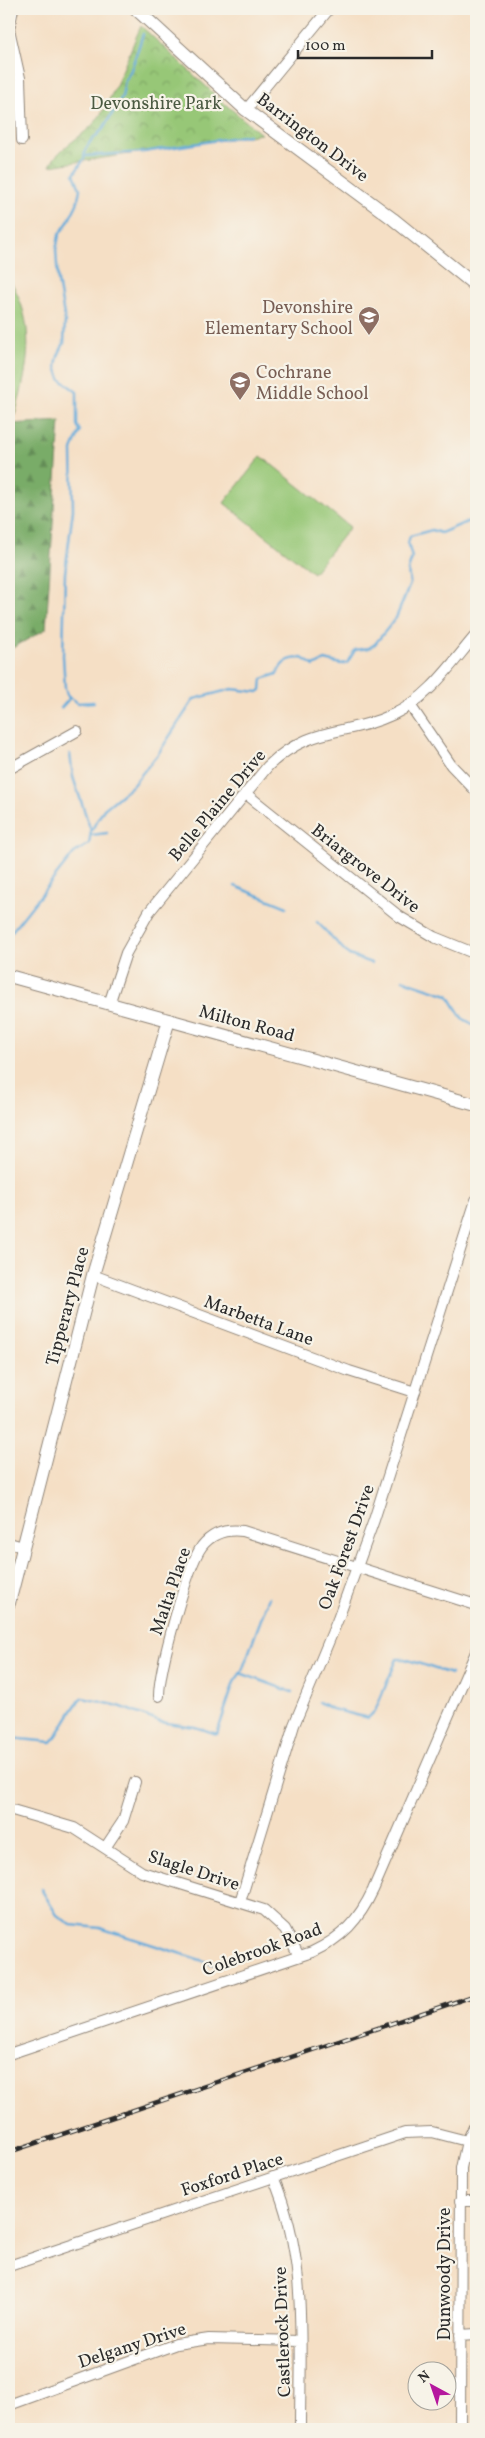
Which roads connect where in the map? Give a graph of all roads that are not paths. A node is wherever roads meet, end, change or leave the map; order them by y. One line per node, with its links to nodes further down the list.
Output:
1 (13, 9): 5 (street)
2 (136, 9): 4 (street, Barrington Drive)
3 (329, 9): 4 (street)
4 (246, 110): 6 (street, Barrington Drive)
5 (22, 140)
6 (476, 286)
7 (476, 635): 8 (street, Belle Plaine Drive)
8 (410, 705): 11 (street); 12 (street, Belle Plaine Drive)
9 (77, 731): 10 (street)
10 (9, 769)
11 (476, 791)
12 (245, 793): 13 (street, Briargrove Drive); 15 (street, Belle Plaine Drive)
13 (476, 954)
14 (9, 976): 15 (street, Milton Road)
15 (109, 1004): 16 (street, Milton Road)
16 (169, 1020): 17 (street, Milton Road); 19 (street, Tipperary Place)
17 (476, 1105)
18 (476, 1200): 20 (street, Oak Forest Drive)
19 (93, 1275): 20 (street, Marbetta Lane); 22 (street, Tipperary Place)
20 (415, 1392): 23 (street, Oak Forest Drive)
21 (9, 1543): 22 (street)
22 (23, 1547): 24 (street, Tipperary Place)
23 (357, 1568): 25 (street, Malta Place); 27 (street, Malta Place); 31 (street, Oak Forest Drive)
24 (9, 1603)
25 (476, 1605)
26 (476, 1652): 32 (street, Colebrook Road)
27 (158, 1696)
28 (134, 1782): 30 (street)
29 (9, 1809): 30 (street, Slagle Drive)
30 (105, 1848): 31 (street, Slagle Drive)
31 (240, 1902): 32 (street, Slagle Drive)
32 (299, 1956): 33 (street, Colebrook Road)
33 (9, 2054)
34 (476, 2123): 35 (street, Dunwoody Drive)
35 (468, 2141): 36 (street, Foxford Place); 37 (street, Dunwoody Drive)
36 (273, 2177): 39 (street, Foxford Place); 42 (street, Castlerock Drive)
37 (460, 2201): 38 (street); 40 (street, Dunwoody Drive)
38 (476, 2201)
39 (9, 2266)
40 (460, 2334): 41 (street); 45 (street, Dunwoody Drive)
41 (476, 2334)
42 (300, 2341): 43 (street, Delgany Drive); 44 (street, Castlerock Drive)
43 (9, 2405)
44 (300, 2429)
45 (460, 2429)

